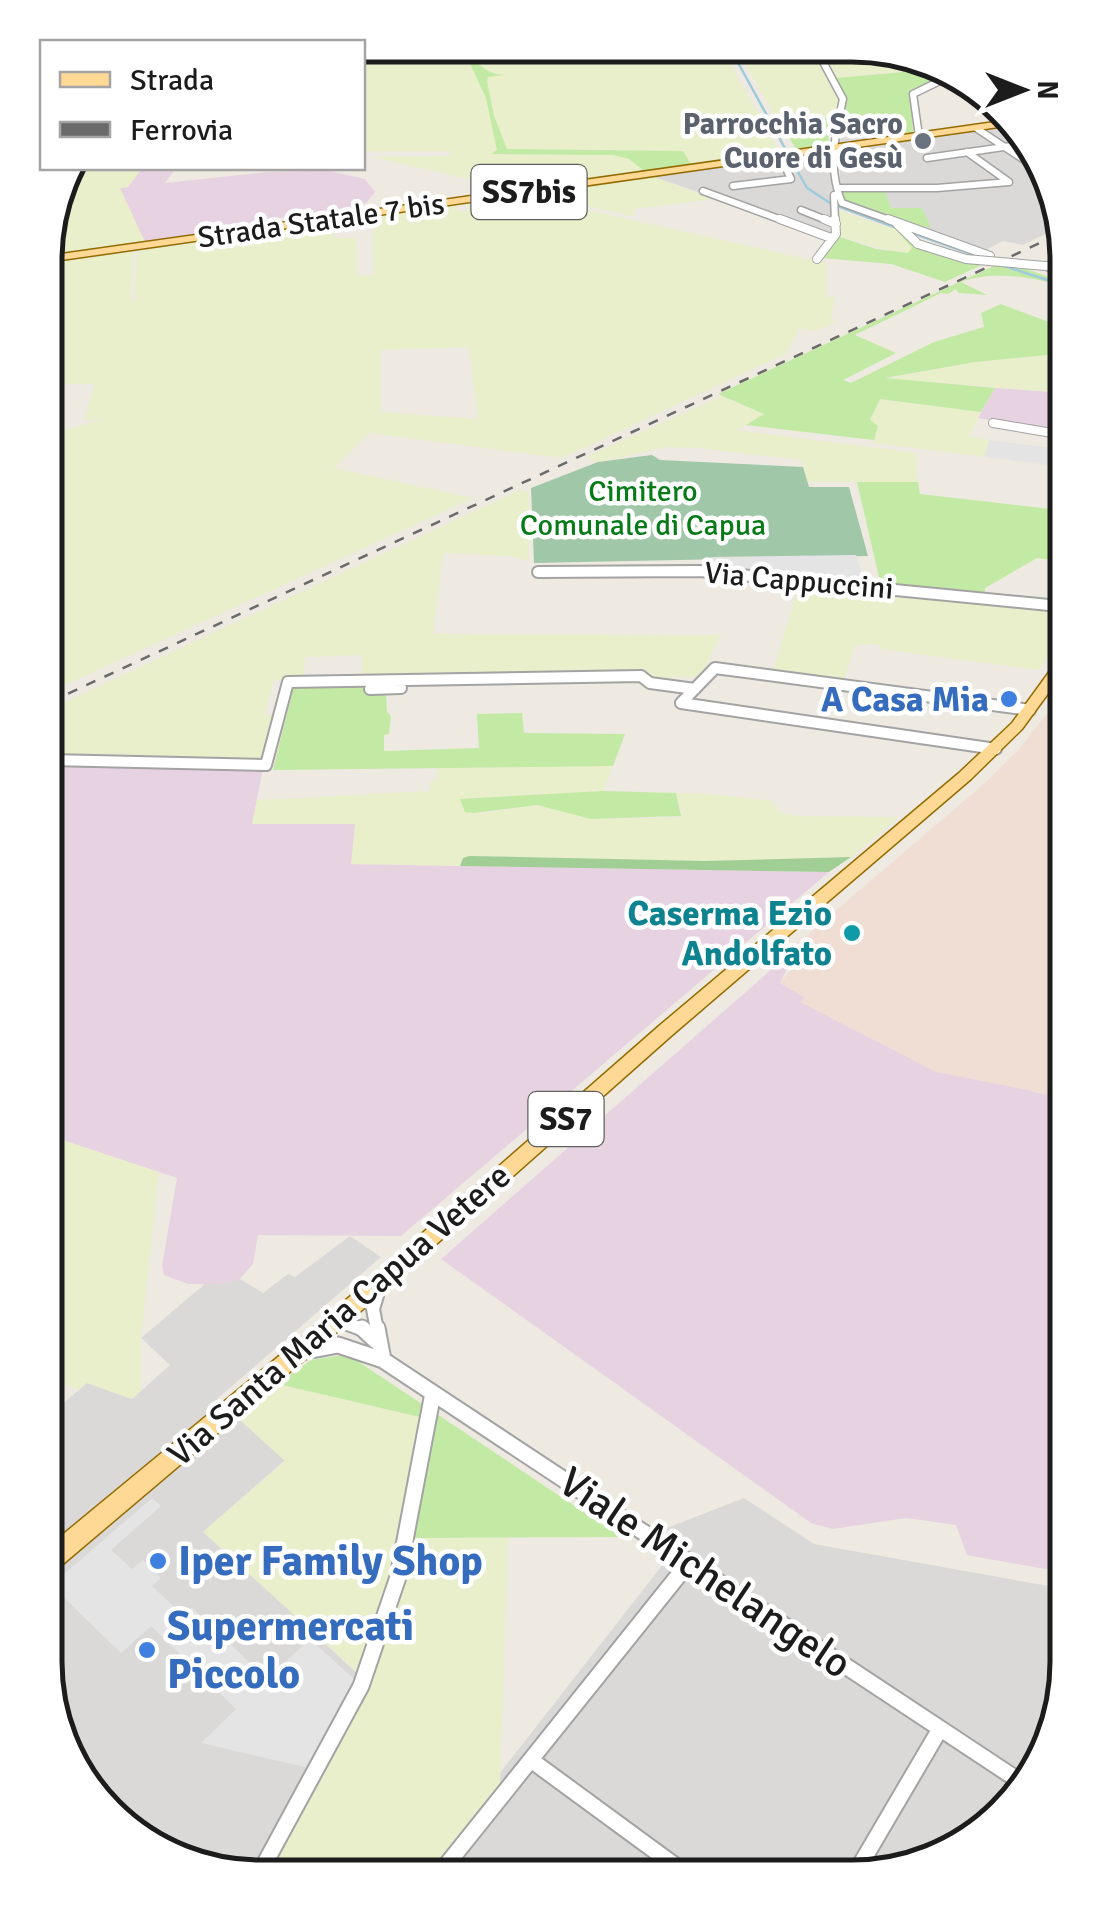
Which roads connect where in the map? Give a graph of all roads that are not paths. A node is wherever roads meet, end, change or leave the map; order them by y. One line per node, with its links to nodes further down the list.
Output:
1 (823, 62): 8 (street)
2 (938, 82): 4 (street)
3 (973, 128): 4 (main road, Strada Statale 7 bis / SS7bis)
4 (919, 136): 8 (main road, Strada Statale 7 bis / SS7bis)
5 (995, 140): 7 (street)
6 (1013, 145): 7 (street)
7 (1004, 146): 9 (street); 12 (street)
8 (832, 148): 10 (main road, Strada Statale 7 bis / SS7bis); 13 (street)
9 (967, 152): 11 (street); 13 (street)
10 (780, 156): 14 (street); 21 (main road, Strada Statale 7 bis / SS7bis)
11 (927, 158)
12 (1021, 158)
13 (835, 184): 17 (street); 18 (street)
14 (733, 186)
15 (703, 191): 19 (street)
16 (801, 210): 17 (street)
17 (836, 224): 19 (street)
18 (897, 224): 20 (street); 23 (street, bridge)
19 (831, 238): 22 (street)
20 (990, 256)
21 (62, 257)
22 (818, 259)
23 (1050, 267)
24 (992, 423): 25 (street)
25 (1050, 433)
26 (538, 572): 27 (street, Via Cappuccini)
27 (1050, 605)
28 (650, 682): 30 (street); 31 (street); 34 (street)
29 (1050, 684): 32 (main road, Via Santa Maria Capua Vetere / SS7)
30 (370, 689)
31 (694, 689): 32 (street); 33 (street)
32 (1030, 710): 33 (main road, Via Santa Maria Capua Vetere / SS7)
33 (996, 749): 35 (main road, Via Santa Maria Capua Vetere / SS7)
34 (62, 760)
35 (381, 1282): 36 (main road, Via Santa Maria Capua Vetere / SS7); 37 (street)
36 (337, 1320): 37 (street); 38 (street); 39 (main road, Via Santa Maria Capua Vetere / SS7)
37 (377, 1342): 40 (street)
38 (354, 1348): 39 (street, Viale Michelangelo); 40 (street, Viale Michelangelo)
39 (297, 1353): 42 (main road, Via Santa Maria Capua Vetere / SS7)
40 (383, 1360): 41 (street, Viale Michelangelo)
41 (433, 1392): 43 (street, Viale Michelangelo); 47 (street)
42 (62, 1551)
43 (690, 1562): 44 (street, Viale Michelangelo); 45 (street)
44 (940, 1729): 46 (street, Viale Michelangelo); 50 (street)
45 (531, 1760): 48 (street); 49 (street)
46 (1014, 1777)
47 (267, 1860)
48 (450, 1860)
49 (667, 1860)
50 (863, 1860)

